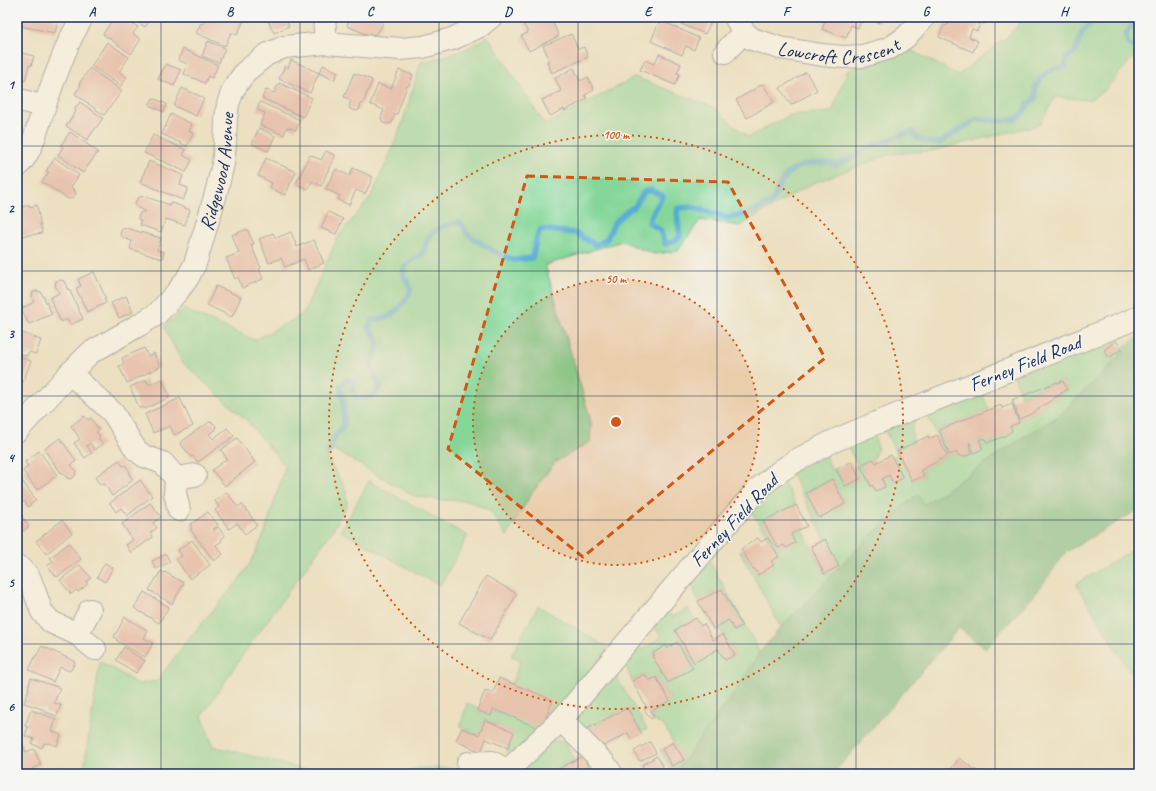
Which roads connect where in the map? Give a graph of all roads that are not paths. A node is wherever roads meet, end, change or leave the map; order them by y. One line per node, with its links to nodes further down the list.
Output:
1 (82, 17): 8 (street)
2 (324, 17): 6 (street)
3 (491, 17): 6 (street, Ridgewood Avenue)
4 (924, 17): 5 (street, Lowcroft Crescent)
5 (740, 25): 7 (street, Lowcroft Crescent)
6 (326, 43): 10 (street, Ridgewood Avenue)
7 (725, 52)
8 (17, 167)
9 (1139, 317): 17 (street, Ferney Field Road)
10 (70, 374): 11 (street, Ridgewood Avenue); 12 (street)
11 (17, 431)
12 (179, 510)
13 (17, 566): 15 (street)
14 (90, 610): 15 (street)
15 (77, 634): 16 (street)
16 (96, 648)
17 (561, 720): 18 (street, Ferney Field Road); 19 (street)
18 (468, 763)
19 (612, 774)

